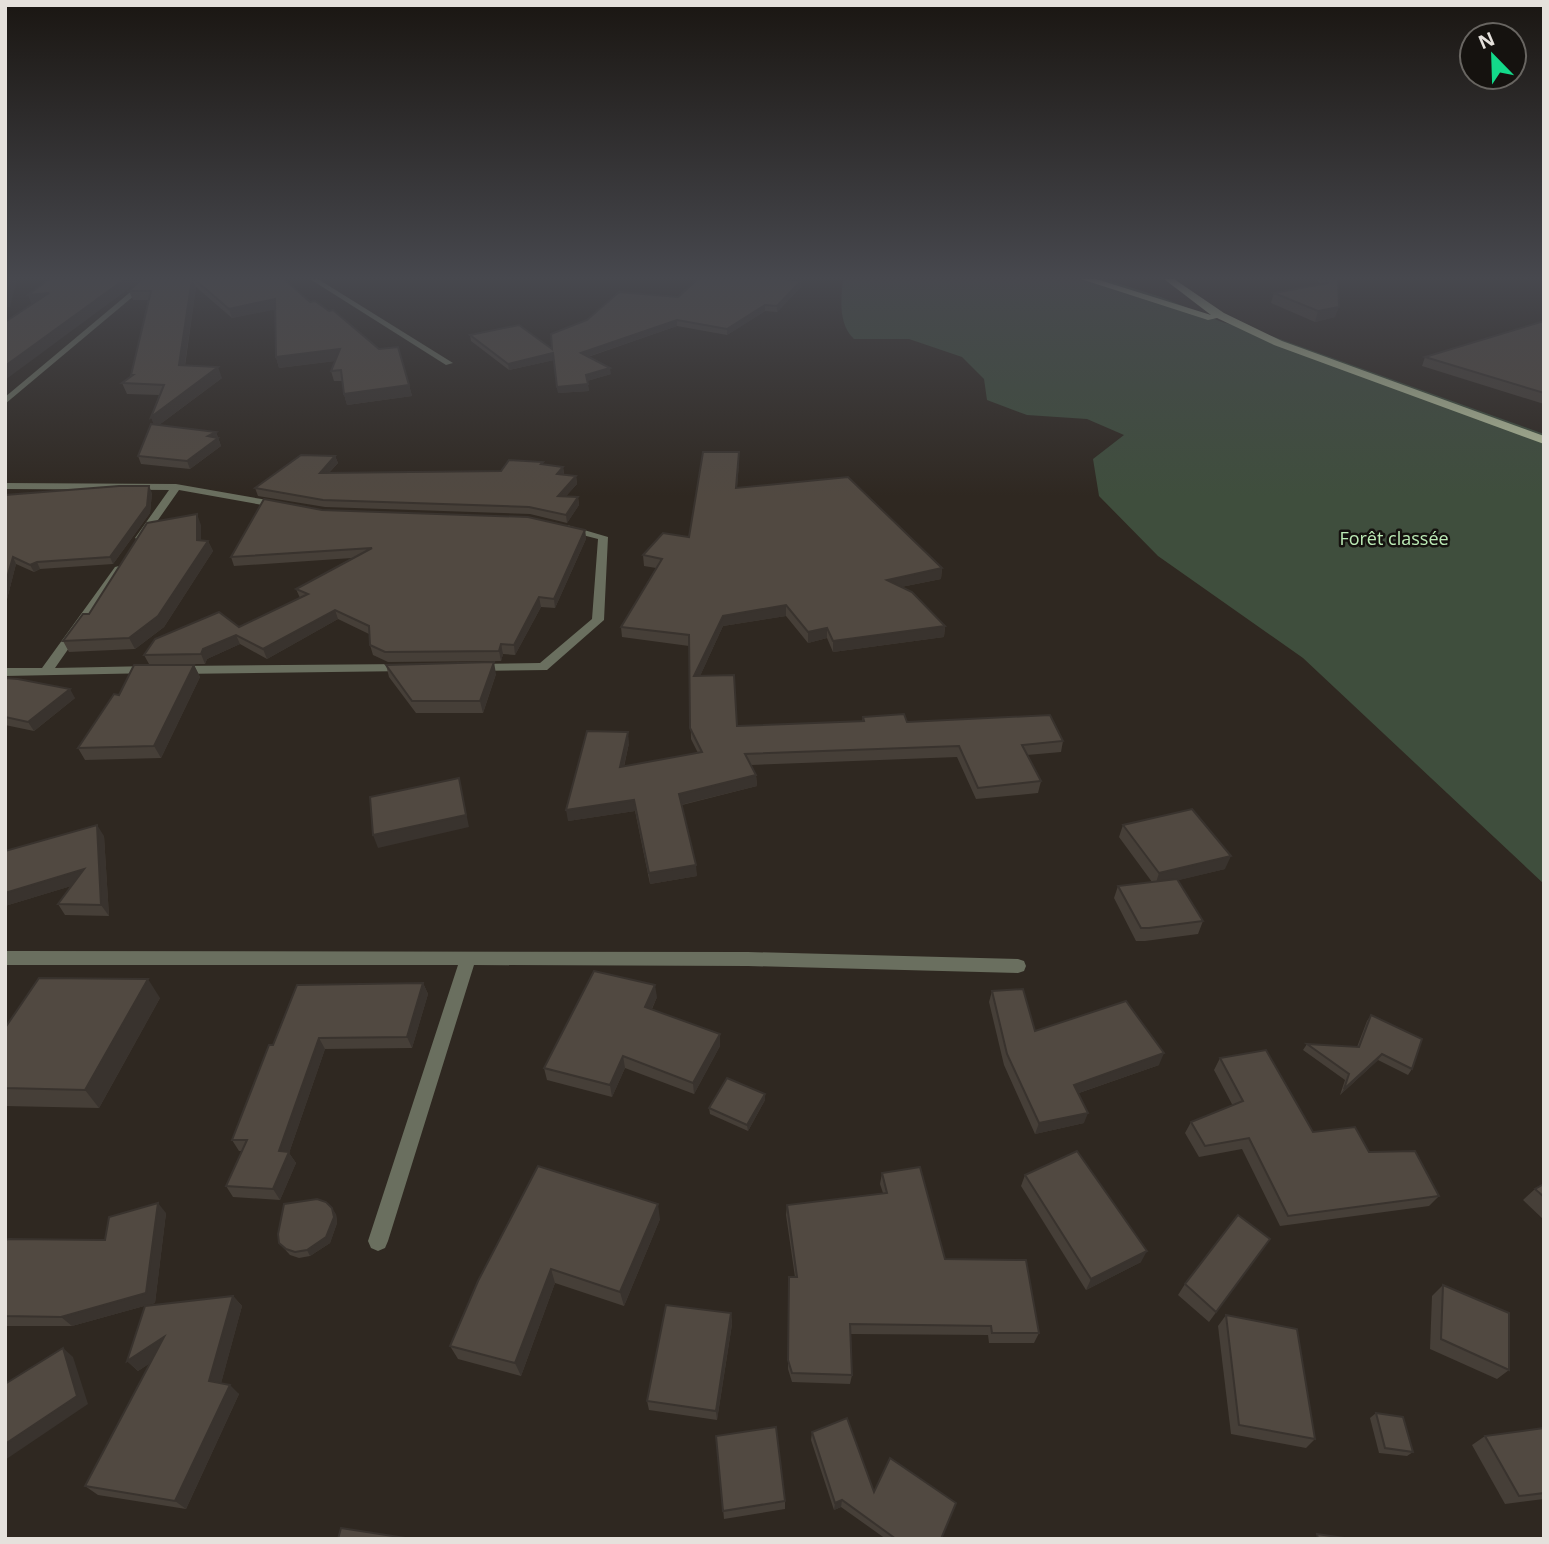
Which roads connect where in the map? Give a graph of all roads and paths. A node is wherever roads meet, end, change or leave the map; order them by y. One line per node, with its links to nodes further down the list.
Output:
1 (65, 351): 5 (street)
2 (430, 351): 4 (street)
3 (1305, 351): 6 (highway)
4 (449, 363)
5 (5, 402)
6 (1544, 440)
7 (5, 486): 8 (street)
8 (176, 487): 9 (street); 11 (street)
9 (298, 509)
10 (554, 525): 14 (street)
11 (130, 552)
12 (122, 564): 15 (street)
13 (419, 668): 15 (street)
14 (460, 668)
15 (47, 670): 16 (street)
16 (5, 672)
17 (5, 958): 18 (street)
18 (467, 958): 19 (street); 20 (street)
19 (1018, 966)
20 (378, 1241)

